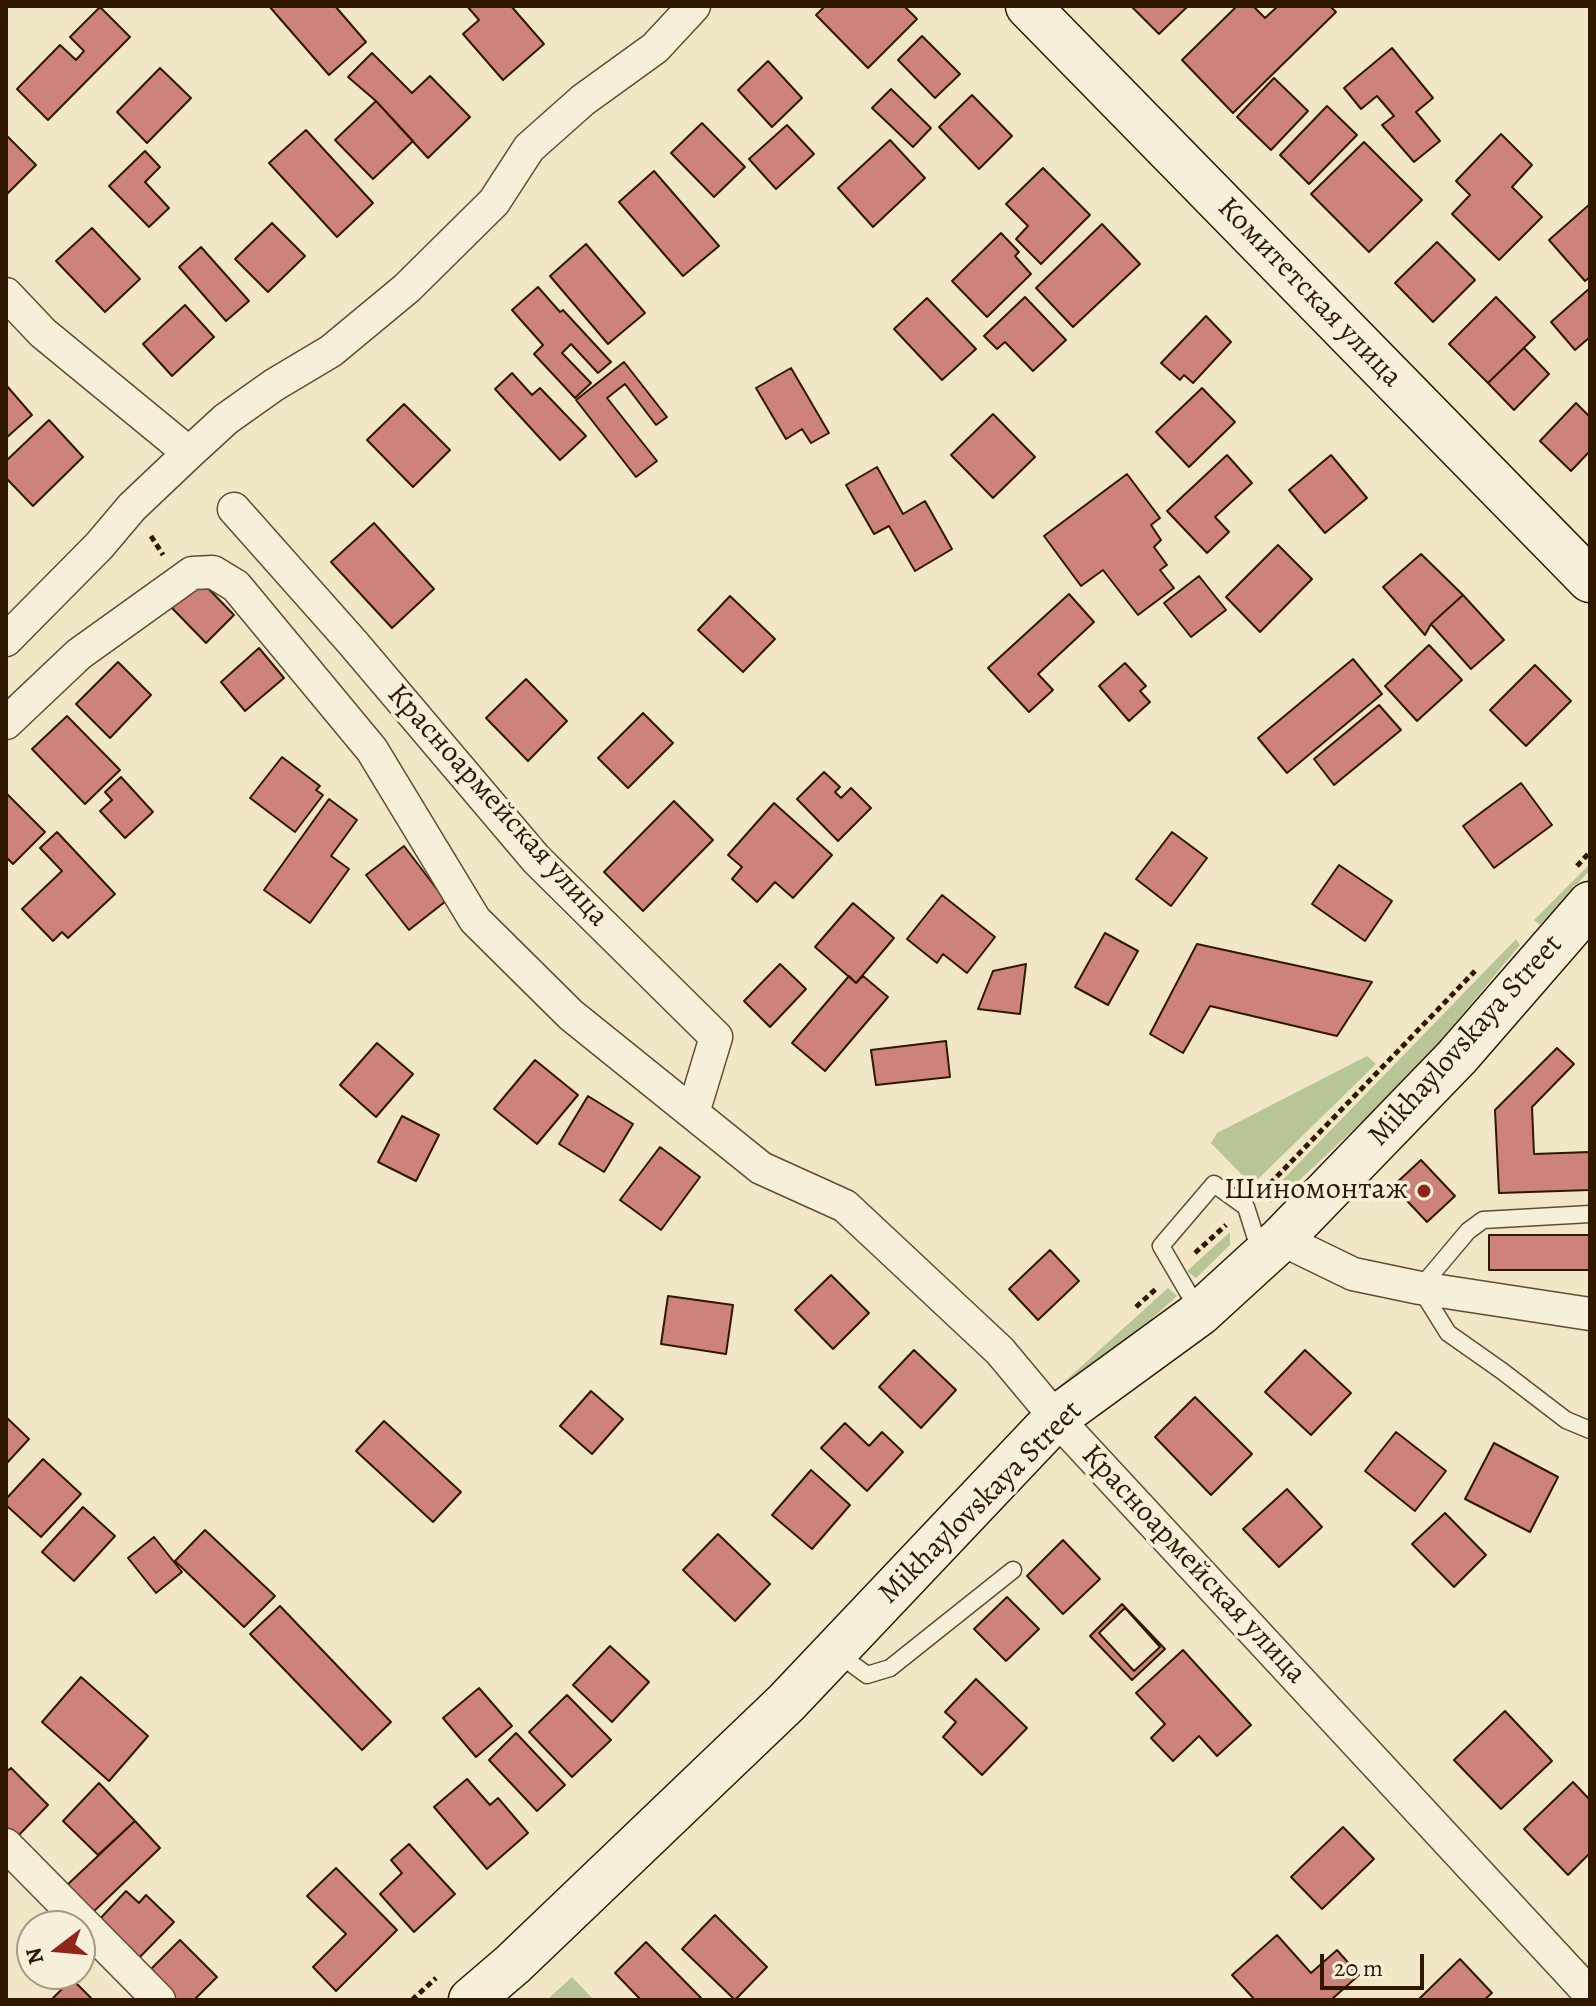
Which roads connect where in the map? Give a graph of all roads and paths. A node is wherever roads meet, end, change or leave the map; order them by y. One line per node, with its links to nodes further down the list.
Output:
1 (694, 6): 4 (street)
2 (1028, 6): 7 (main road, Комитетская улица)
3 (6, 294): 4 (street)
4 (189, 453): 5 (street)
5 (132, 507): 8 (path); 9 (street)
6 (234, 509): 12 (street, Красноармейская улица)
7 (1590, 580)
8 (182, 582): 10 (street, Красноармейская улица); 12 (street, Красноармейская улица)
9 (6, 640)
10 (6, 723)
11 (1590, 904): 14 (main road, Mikhaylovskaya Street)
12 (693, 1113): 18 (street, Красноармейская улица)
13 (1590, 1214): 15 (lane)
14 (1272, 1248): 15 (street); 16 (main road, Mikhaylovskaya Street); 16 (lane)
15 (1420, 1288): 17 (street); 19 (lane)
16 (1200, 1313): 18 (main road, Mikhaylovskaya Street)
17 (1590, 1314)
18 (1056, 1418): 21 (main road, Mikhaylovskaya Street); 23 (street, Красноармейская улица)
19 (1590, 1430)
20 (1013, 1570): 21 (lane)
21 (836, 1652): 25 (main road, Mikhaylovskaya Street)
22 (6, 1845): 24 (street)
23 (1590, 1994)
24 (159, 2000)
25 (471, 2000)

